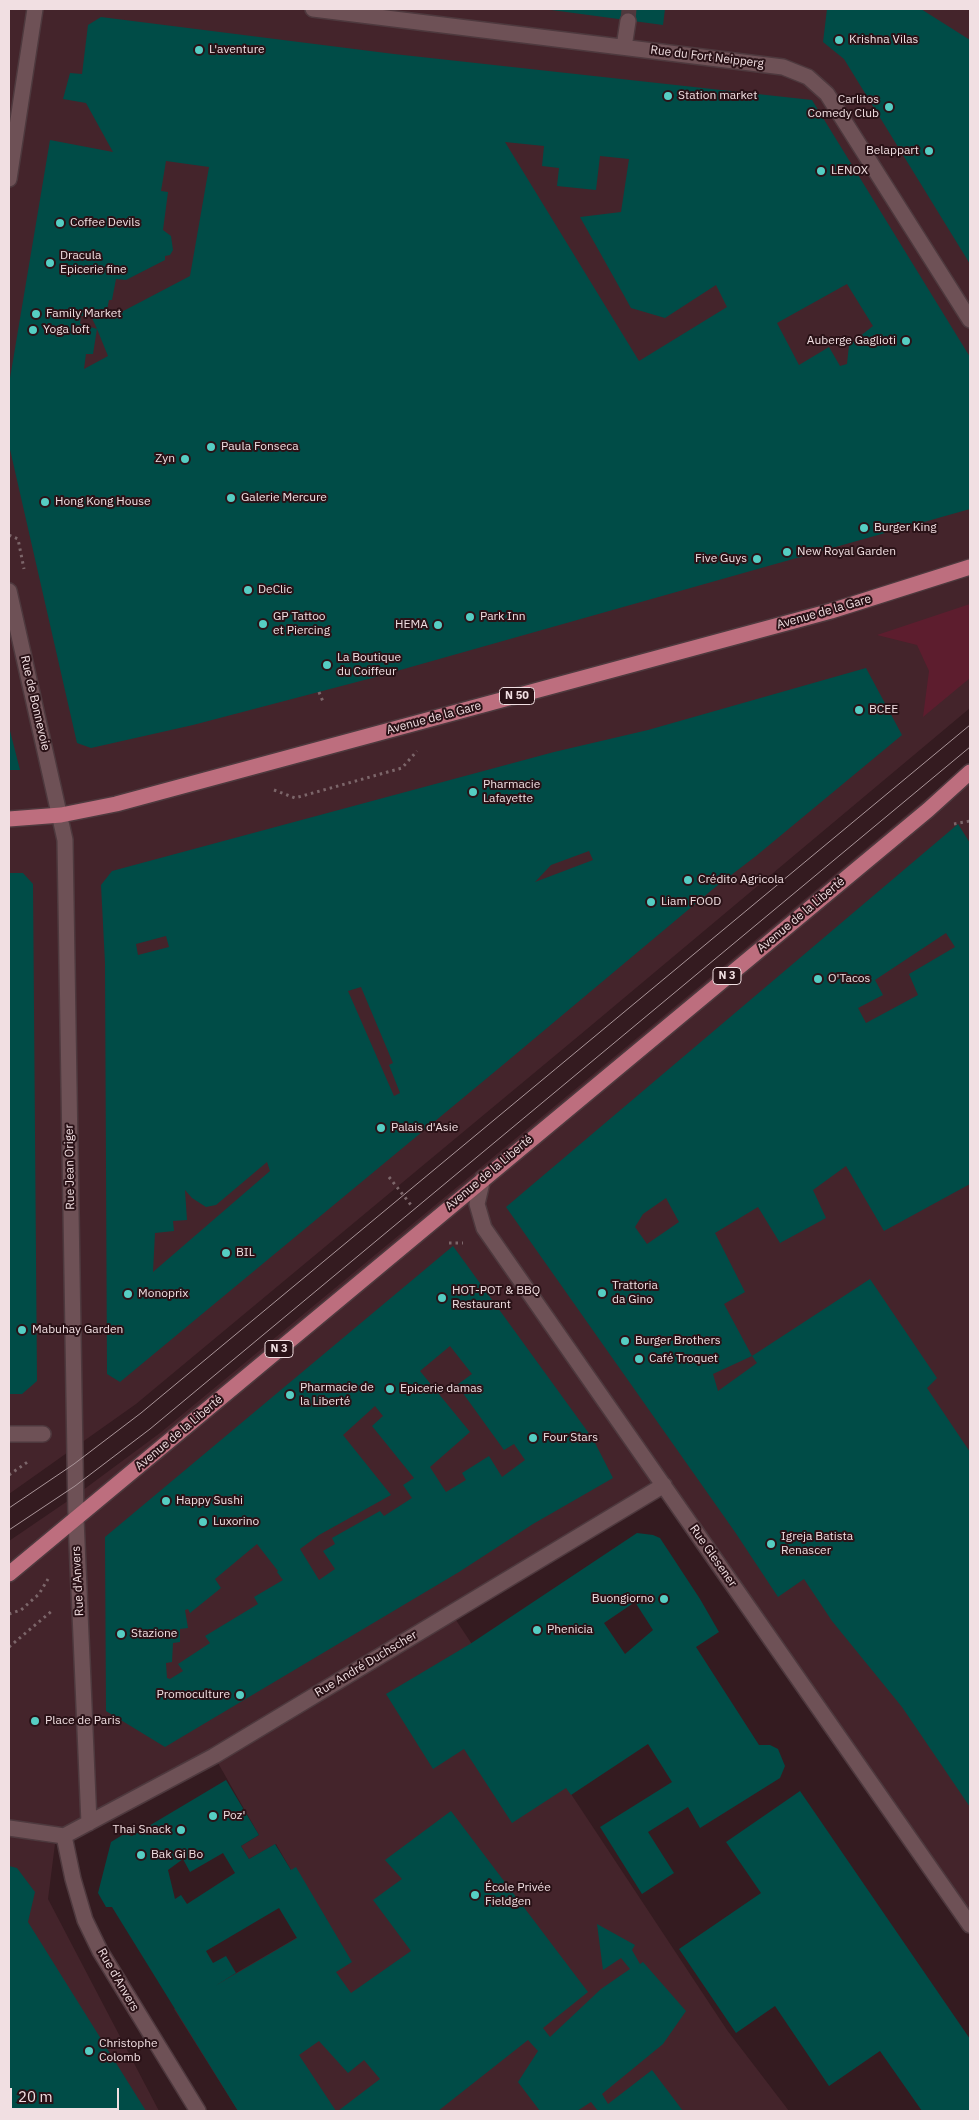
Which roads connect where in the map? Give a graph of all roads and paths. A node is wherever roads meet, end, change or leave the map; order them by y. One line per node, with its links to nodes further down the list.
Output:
1 (35, 9): 5 (street)
2 (313, 9): 4 (street, Rue du Fort Neipperg)
3 (628, 21): 4 (street)
4 (624, 47): 6 (street, Rue du Fort Neipperg)
5 (9, 178)
6 (970, 320)
7 (970, 567): 12 (main road, Avenue de la Gare / N 50)
8 (9, 591): 12 (street, Rue de Bonnevoie)
9 (318, 692): 10 (path)
10 (324, 704)
11 (970, 772): 14 (main road, Avenue de la Liberté / N 3)
12 (61, 815): 13 (main road, Avenue de la Gare / N 50); 18 (street, Rue Jean Origer)
13 (9, 819)
14 (483, 1178): 17 (street, Rue Glesener); 18 (main road, Avenue de la Liberté / N 3)
15 (9, 1434): 16 (street)
16 (43, 1434)
17 (664, 1485): 22 (street, Rue André Duchscher); 25 (street, Rue Glesener)
18 (76, 1519): 19 (main road, Avenue de la Liberté / N 3); 22 (street, Rue d'Anvers)
19 (9, 1574)
20 (59, 1605): 21 (path)
21 (9, 1647)
22 (89, 1823): 24 (street, Rue André Duchscher)
23 (9, 1828): 24 (street)
24 (64, 1836): 26 (street, Rue d'Anvers)
25 (970, 1926)
26 (198, 2111)

